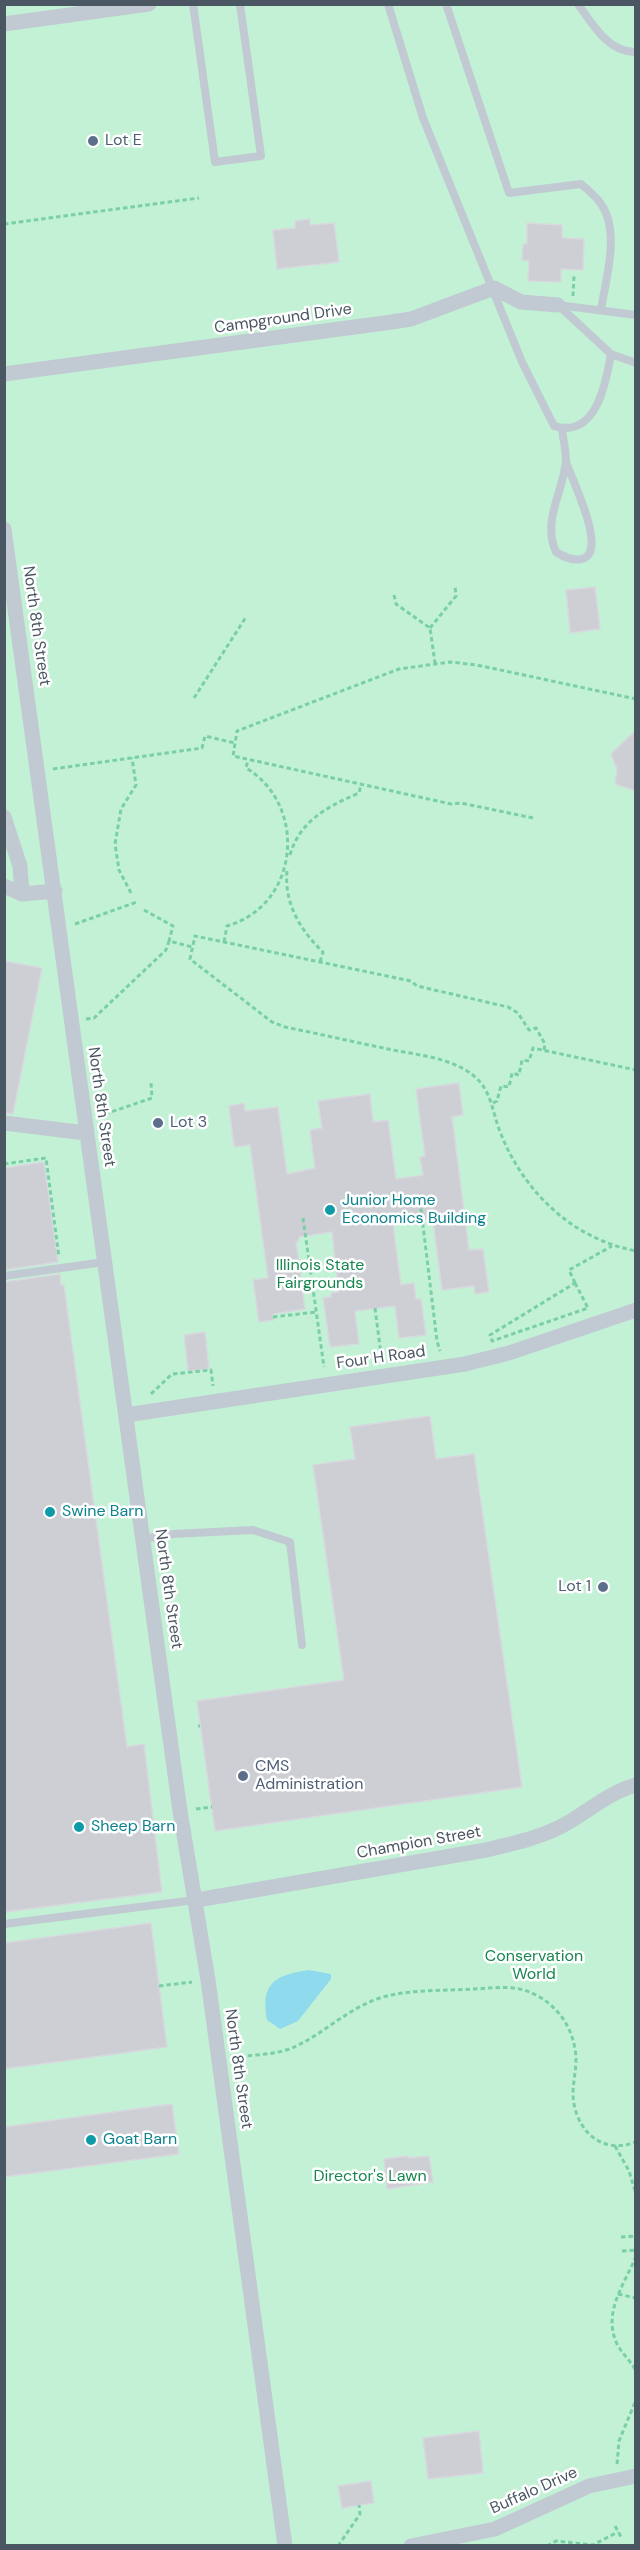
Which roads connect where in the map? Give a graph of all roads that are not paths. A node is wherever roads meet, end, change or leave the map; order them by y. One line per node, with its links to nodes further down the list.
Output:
1 (149, 4): 7 (street)
2 (193, 4): 3 (lane)
3 (240, 4)
4 (388, 4): 9 (lane)
5 (446, 4): 11 (lane)
6 (578, 4): 8 (lane)
7 (4, 24)
8 (636, 52)
9 (494, 288): 10 (street); 15 (street, Campground Drive); 16 (lane)
10 (565, 306): 11 (lane); 13 (lane)
11 (601, 310): 12 (lane)
12 (636, 315)
13 (611, 354): 14 (lane); 16 (lane)
14 (636, 363)
15 (4, 374)
16 (562, 428): 17 (lane)
17 (566, 461): 17 (lane)
18 (4, 529): 19 (street, North 8th Street)
19 (7, 562): 22 (street, North 8th Street)
20 (4, 817): 23 (street)
21 (4, 886): 23 (street)
22 (55, 891): 23 (street); 25 (street, North 8th Street)
23 (22, 894)
24 (4, 1123): 25 (street)
25 (87, 1134): 26 (street, North 8th Street)
26 (104, 1262): 27 (lane); 29 (street, North 8th Street)
27 (4, 1275)
28 (636, 1310): 29 (street, Four H Road)
29 (126, 1415): 30 (street, North 8th Street)
30 (143, 1539): 31 (lane); 33 (street, North 8th Street)
31 (302, 1645)
32 (636, 1785): 33 (street, Champion Street)
33 (196, 1900): 34 (lane); 36 (street, North 8th Street)
34 (4, 1924)
35 (636, 2476): 37 (street, Buffalo Drive)
36 (285, 2546)
37 (411, 2546)

